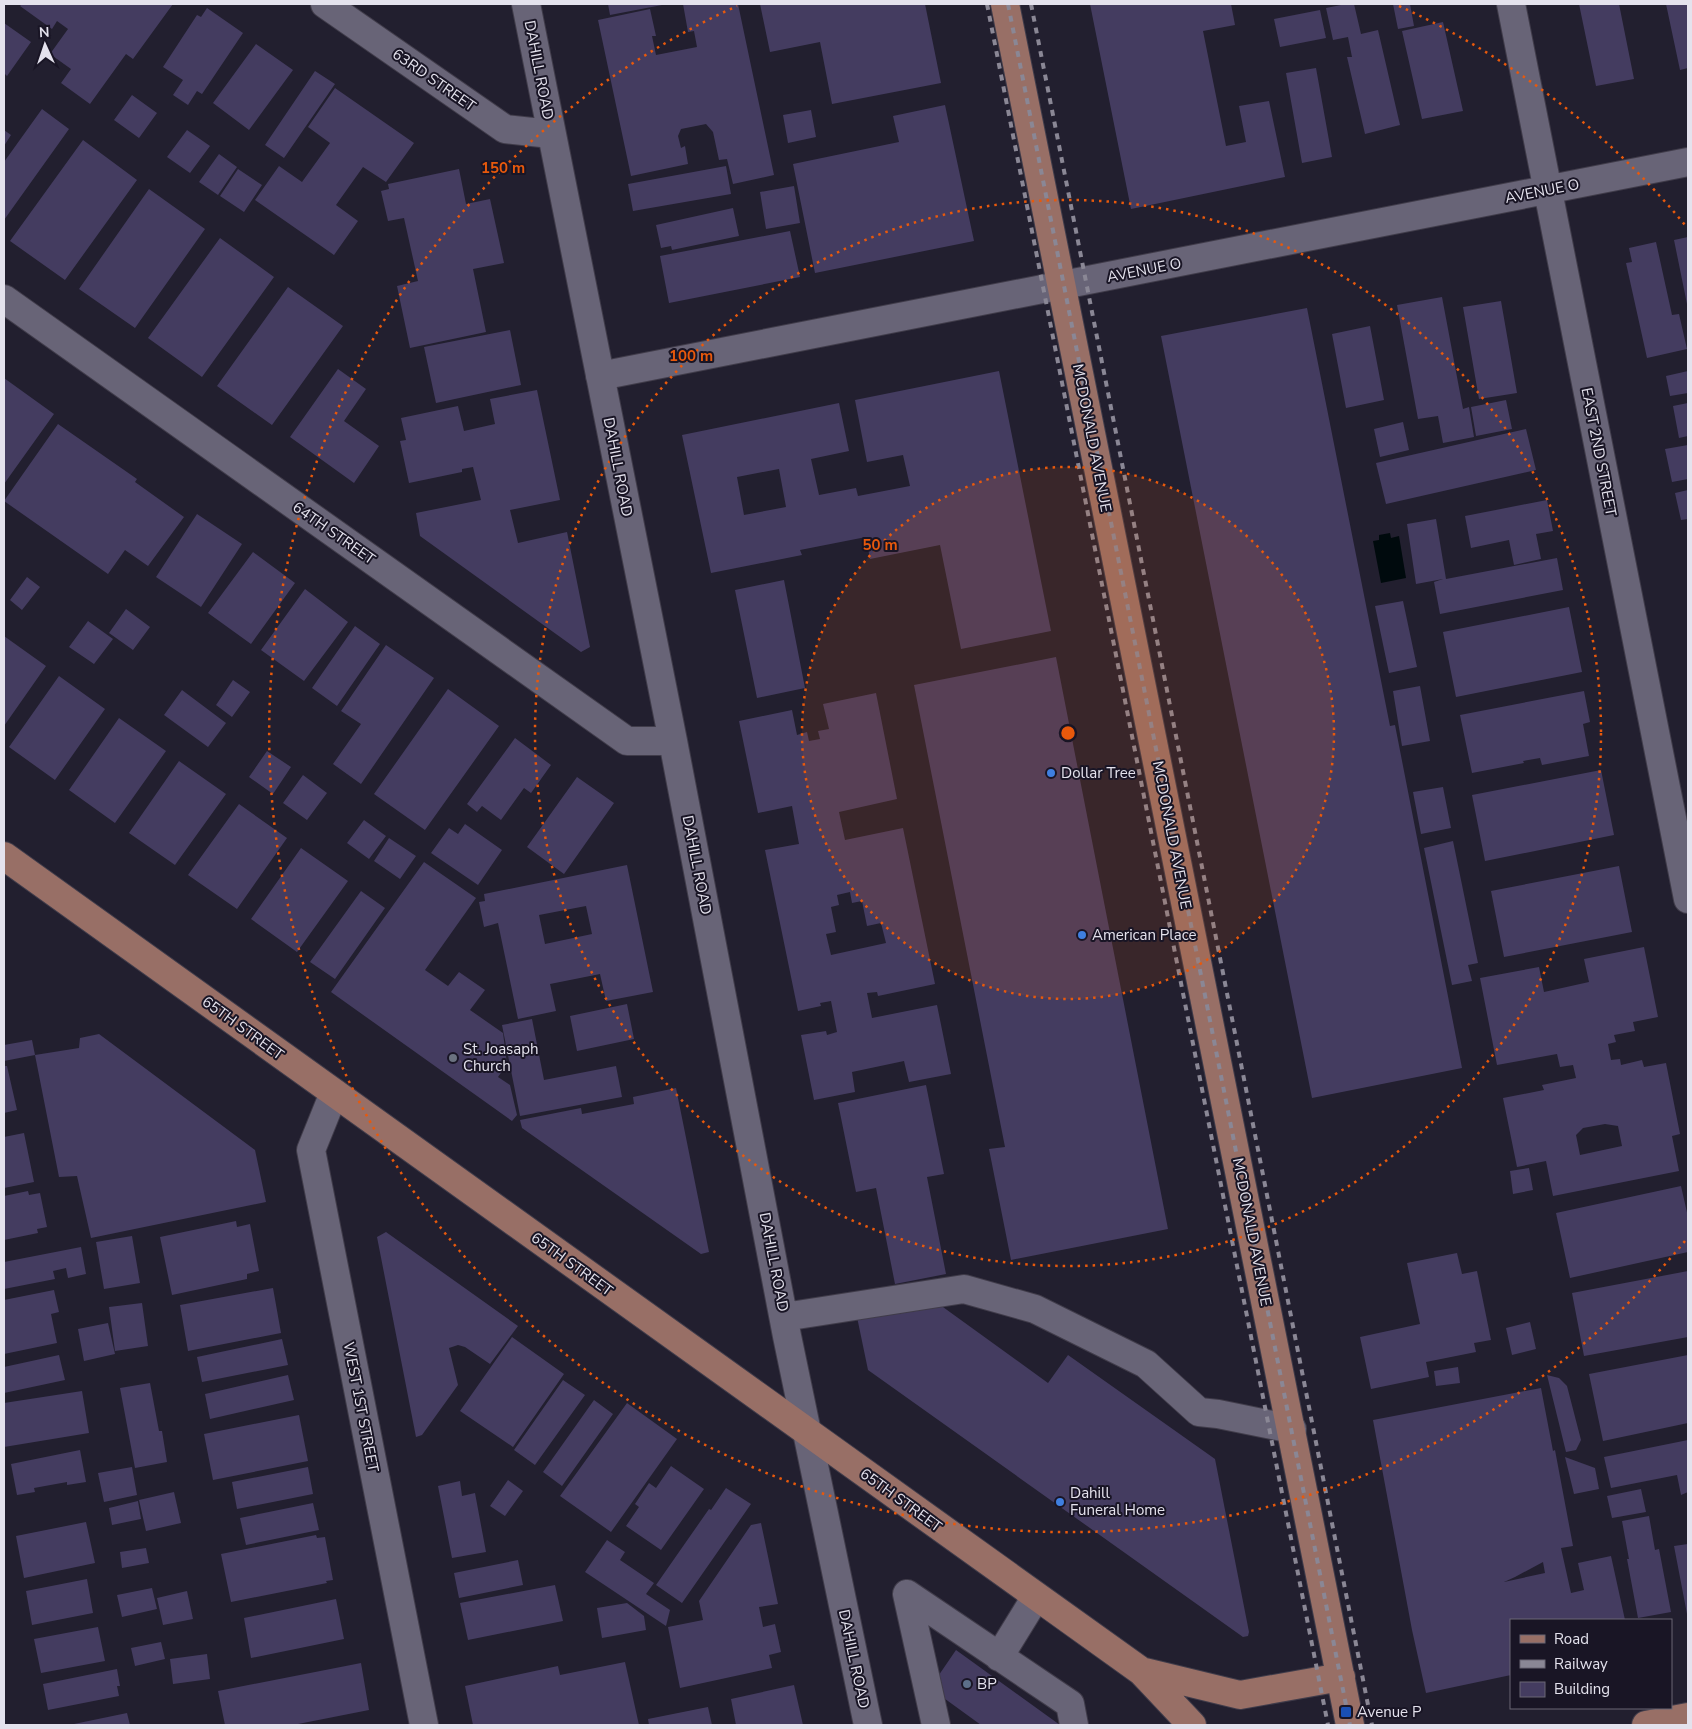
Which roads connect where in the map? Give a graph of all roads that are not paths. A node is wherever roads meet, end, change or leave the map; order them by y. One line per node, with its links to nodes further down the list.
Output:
1 (325, 4): 5 (street, 63RD STREET)
2 (526, 4): 5 (street, DAHILL ROAD)
3 (1005, 4): 8 (main road, MCDONALD AVENUE)
4 (1511, 4): 7 (street, EAST 2ND STREET)
5 (551, 134): 10 (street, DAHILL ROAD)
6 (1688, 162): 7 (street, AVENUE O)
7 (1548, 190): 8 (street, AVENUE O); 13 (street, EAST 2ND STREET)
8 (1062, 286): 10 (street, AVENUE O); 16 (main road, MCDONALD AVENUE)
9 (4, 299): 11 (street, 64TH STREET)
10 (600, 376): 11 (street, DAHILL ROAD)
11 (673, 741): 15 (street, DAHILL ROAD)
12 (4, 856): 14 (main road, 65TH STREET)
13 (1688, 899)
14 (334, 1093): 17 (main road, 65TH STREET); 23 (street, WEST 1ST STREET)
15 (784, 1317): 16 (street); 17 (street, DAHILL ROAD)
16 (1292, 1429): 21 (main road, MCDONALD AVENUE)
17 (807, 1432): 18 (main road, 65TH STREET); 24 (street, DAHILL ROAD)
18 (1036, 1597): 19 (street); 20 (main road, 65TH STREET)
19 (999, 1657): 25 (street); 26 (street)
20 (1141, 1671): 21 (main road, 65TH STREET); 27 (main road, 65TH STREET)
21 (1341, 1677): 28 (main road, MCDONALD AVENUE)
22 (1688, 1717): 29 (main road)
23 (424, 1725)
24 (868, 1725)
25 (936, 1725)
26 (1074, 1725)
27 (1192, 1725)
28 (1350, 1725)
29 (1646, 1725)

